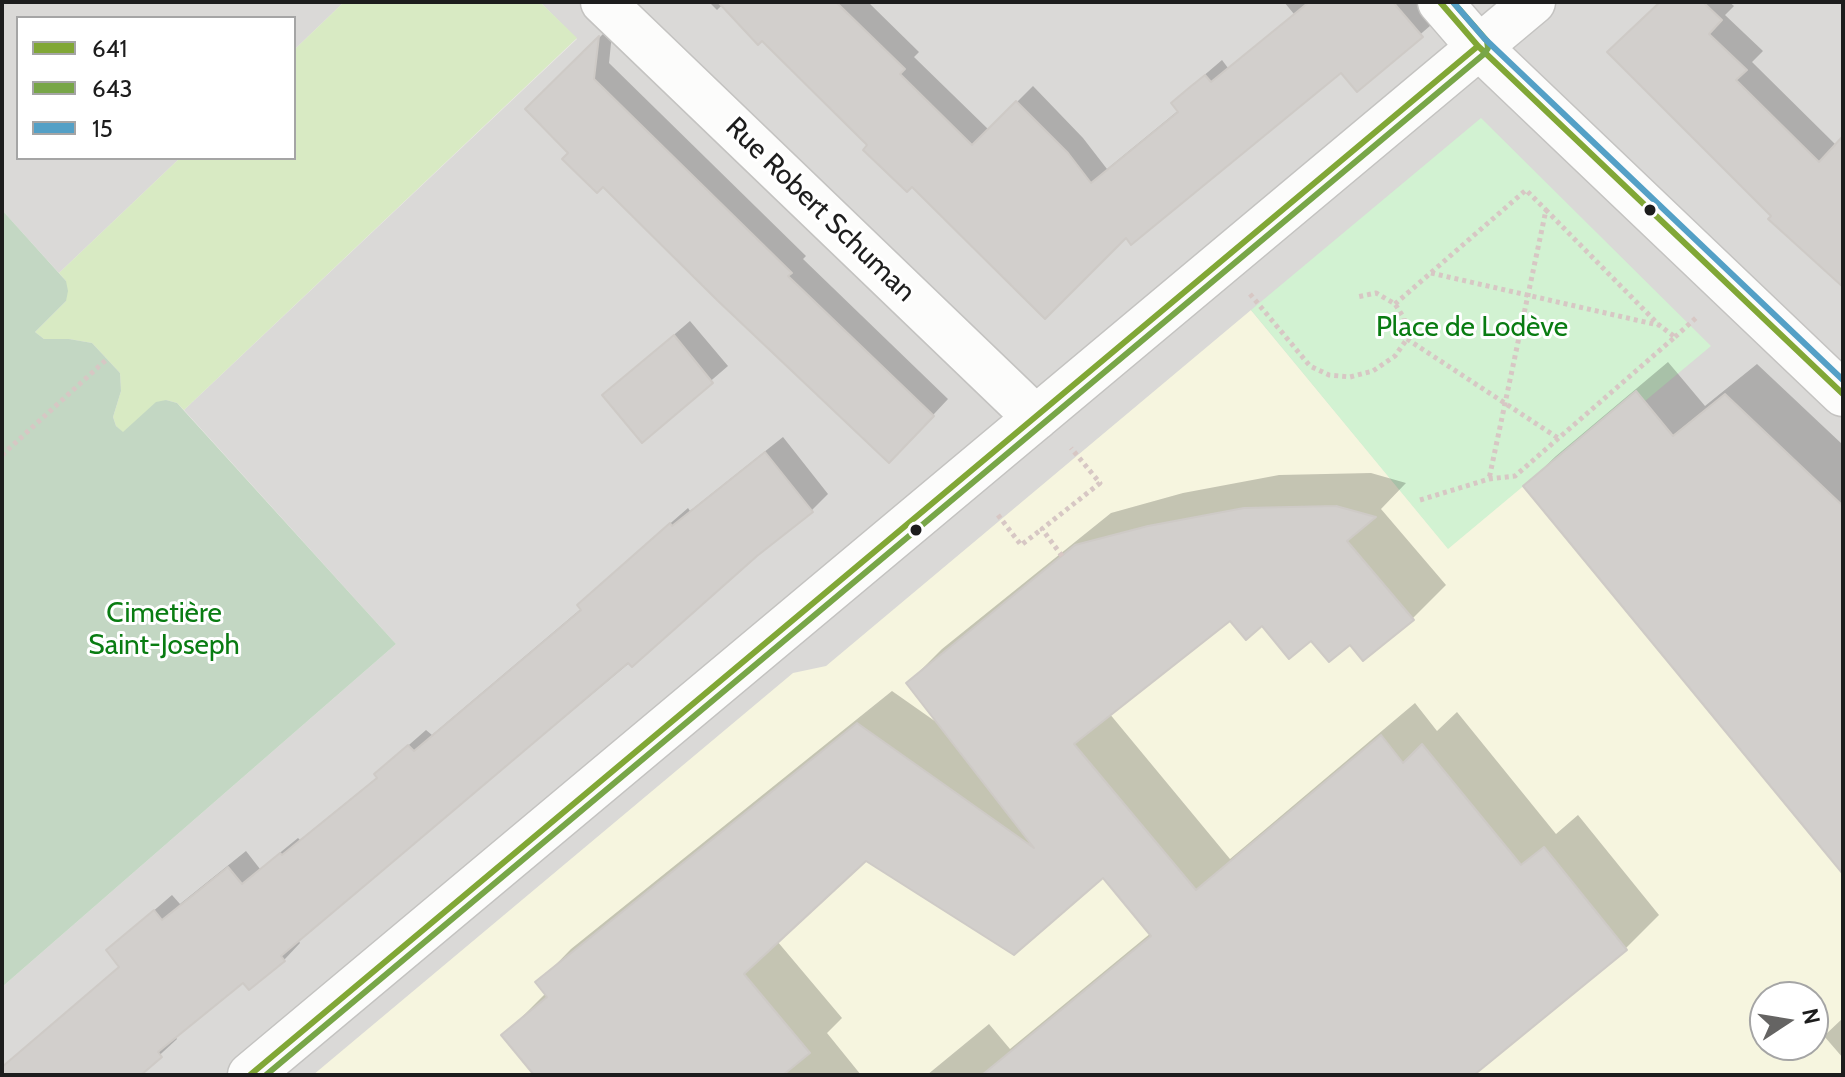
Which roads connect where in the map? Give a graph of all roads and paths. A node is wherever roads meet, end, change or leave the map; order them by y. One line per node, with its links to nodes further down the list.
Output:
1 (603, 2): 16 (street, Rue Robert Schuman)
2 (1440, 2): 4 (street)
3 (1533, 2): 4 (street)
4 (1478, 46): 14 (street); 16 (street)
5 (1546, 210): 6 (path); 8 (path); 11 (path)
6 (1431, 273): 8 (path); 10 (path)
7 (1250, 294): 12 (path)
8 (1527, 295): 11 (path); 15 (path)
9 (1357, 297): 10 (path)
10 (1395, 304): 12 (path)
11 (1659, 325): 17 (path)
12 (1407, 339): 15 (path)
13 (107, 359): 19 (path)
14 (1843, 394)
15 (1505, 403): 17 (path); 20 (path)
16 (1036, 418): 25 (street)
17 (1558, 438): 20 (path)
18 (1071, 448): 23 (path)
19 (2, 455)
20 (1489, 479): 21 (path)
21 (1420, 500)
22 (998, 515): 23 (path)
23 (1042, 529): 24 (path)
24 (1062, 556)
25 (250, 1075)

